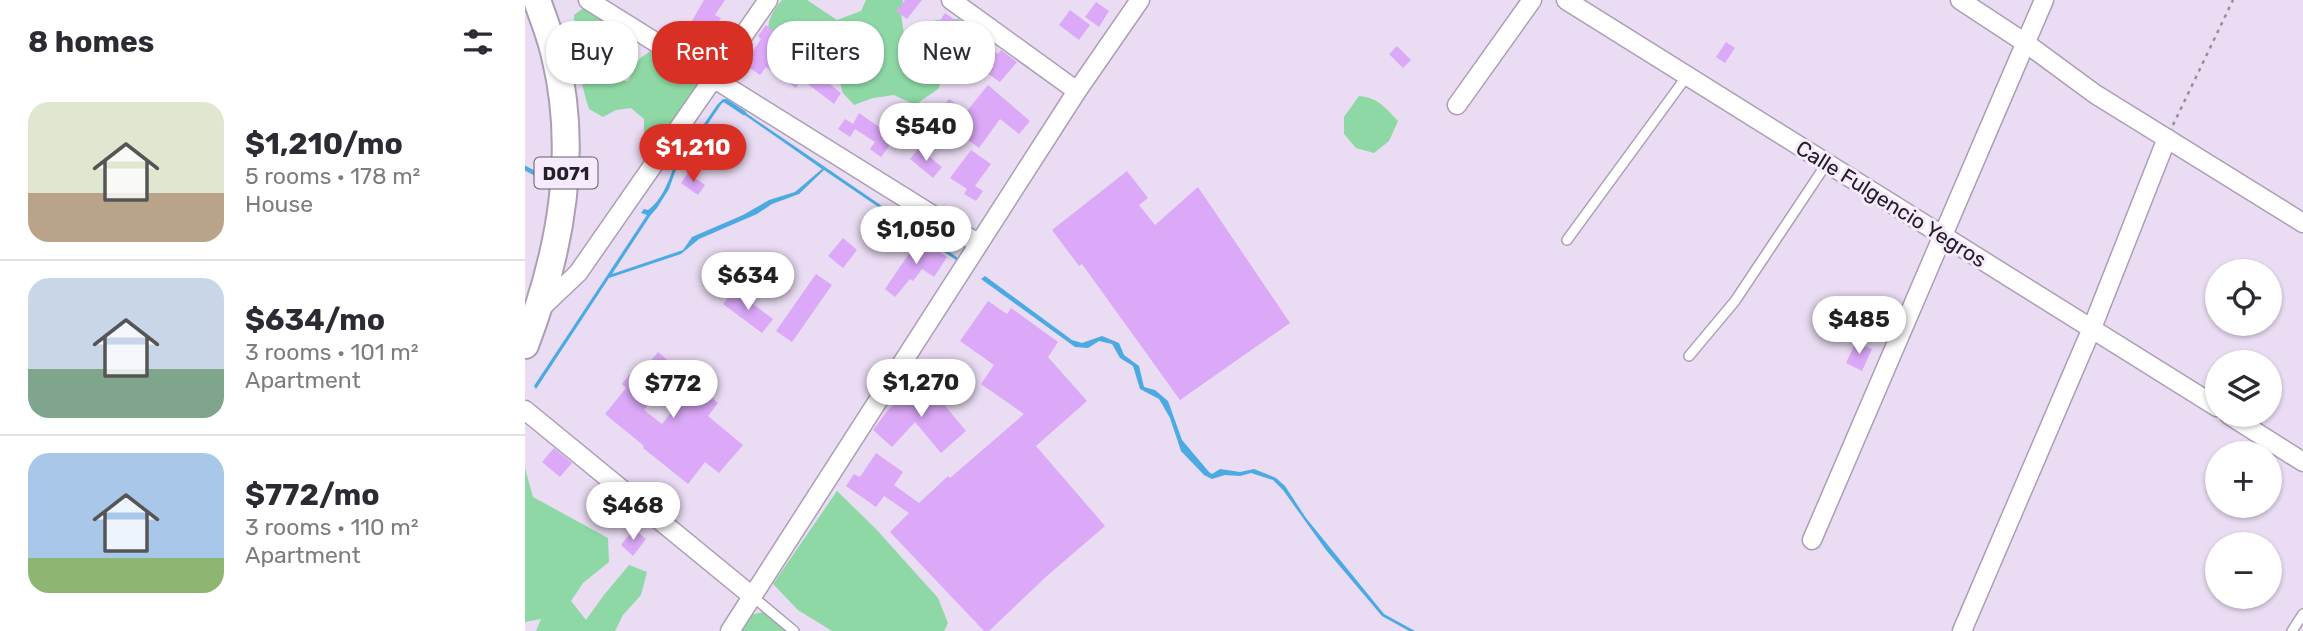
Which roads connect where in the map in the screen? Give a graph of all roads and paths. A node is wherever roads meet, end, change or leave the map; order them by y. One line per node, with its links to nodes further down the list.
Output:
1 (537, 0): 25 (main road, D071)
2 (588, 0): 12 (street)
3 (768, 0): 11 (street)
4 (951, 0): 17 (street)
5 (1140, 0): 17 (street)
6 (1532, 0): 18 (street)
7 (1566, 0): 14 (street, Calle Fulgencio Yegros)
8 (1960, 0): 13 (street)
9 (2044, 0): 13 (street)
10 (2233, 0): 19 (path)
11 (753, 21)
12 (652, 39)
13 (2027, 44): 19 (street); 22 (street)
14 (1687, 76): 20 (street, Calle Fulgencio Yegros); 23 (lane)
15 (708, 84): 25 (street)
16 (727, 84): 24 (street)
17 (1077, 91): 24 (street)
18 (1457, 106)
19 (2167, 138): 21 (street); 26 (street)
20 (1827, 163): 22 (street, Calle Fulgencio Yegros); 28 (lane)
21 (2303, 223)
22 (1941, 237): 26 (street, Calle Fulgencio Yegros); 33 (street)
23 (1567, 240)
24 (979, 244): 34 (street)
25 (538, 312): 27 (main road, D071)
26 (2092, 328): 29 (street, Calle Fulgencio Yegros); 38 (street)
27 (525, 345)
28 (1689, 356)
29 (2205, 399)
30 (525, 410): 34 (street)
31 (2248, 427): 32 (street)
32 (2303, 462)
33 (1812, 540)
34 (752, 596): 36 (street); 37 (lane)
35 (2303, 614): 39 (lane)
36 (730, 631)
37 (795, 631)
38 (1962, 631)
39 (2292, 631)

